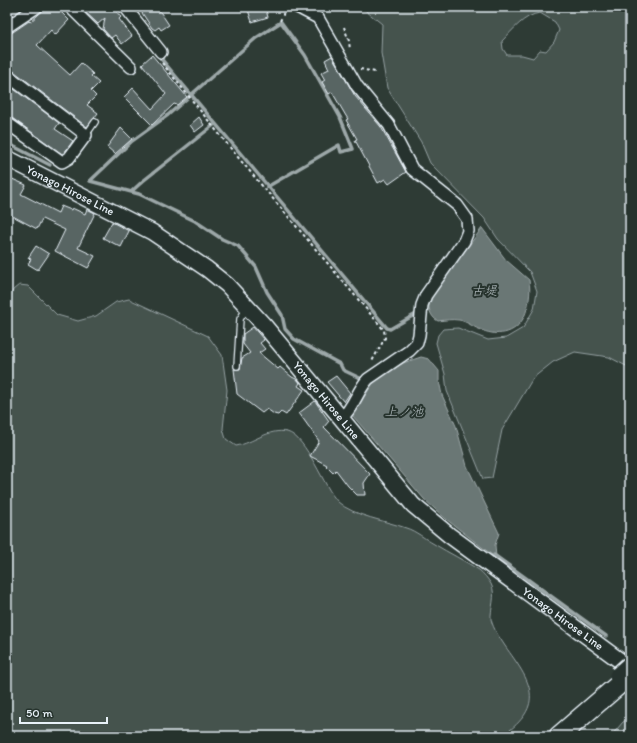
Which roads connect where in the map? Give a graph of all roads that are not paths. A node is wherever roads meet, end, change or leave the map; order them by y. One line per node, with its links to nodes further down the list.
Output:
1 (37, 7): 5 (street)
2 (70, 7): 7 (street)
3 (125, 7): 6 (street)
4 (297, 7): 15 (street)
5 (7, 27)
6 (161, 56)
7 (131, 67)
8 (7, 75): 11 (street)
9 (96, 122): 11 (lane)
10 (7, 123): 11 (street)
11 (86, 135)
12 (7, 158): 13 (main road, Yonago Hirose Line)
13 (248, 307): 14 (lane); 15 (main road, Yonago Hirose Line)
14 (237, 366)
15 (341, 419): 16 (main road, Yonago Hirose Line)
16 (626, 673): 17 (highway); 18 (highway)
17 (549, 736)
18 (559, 736)

